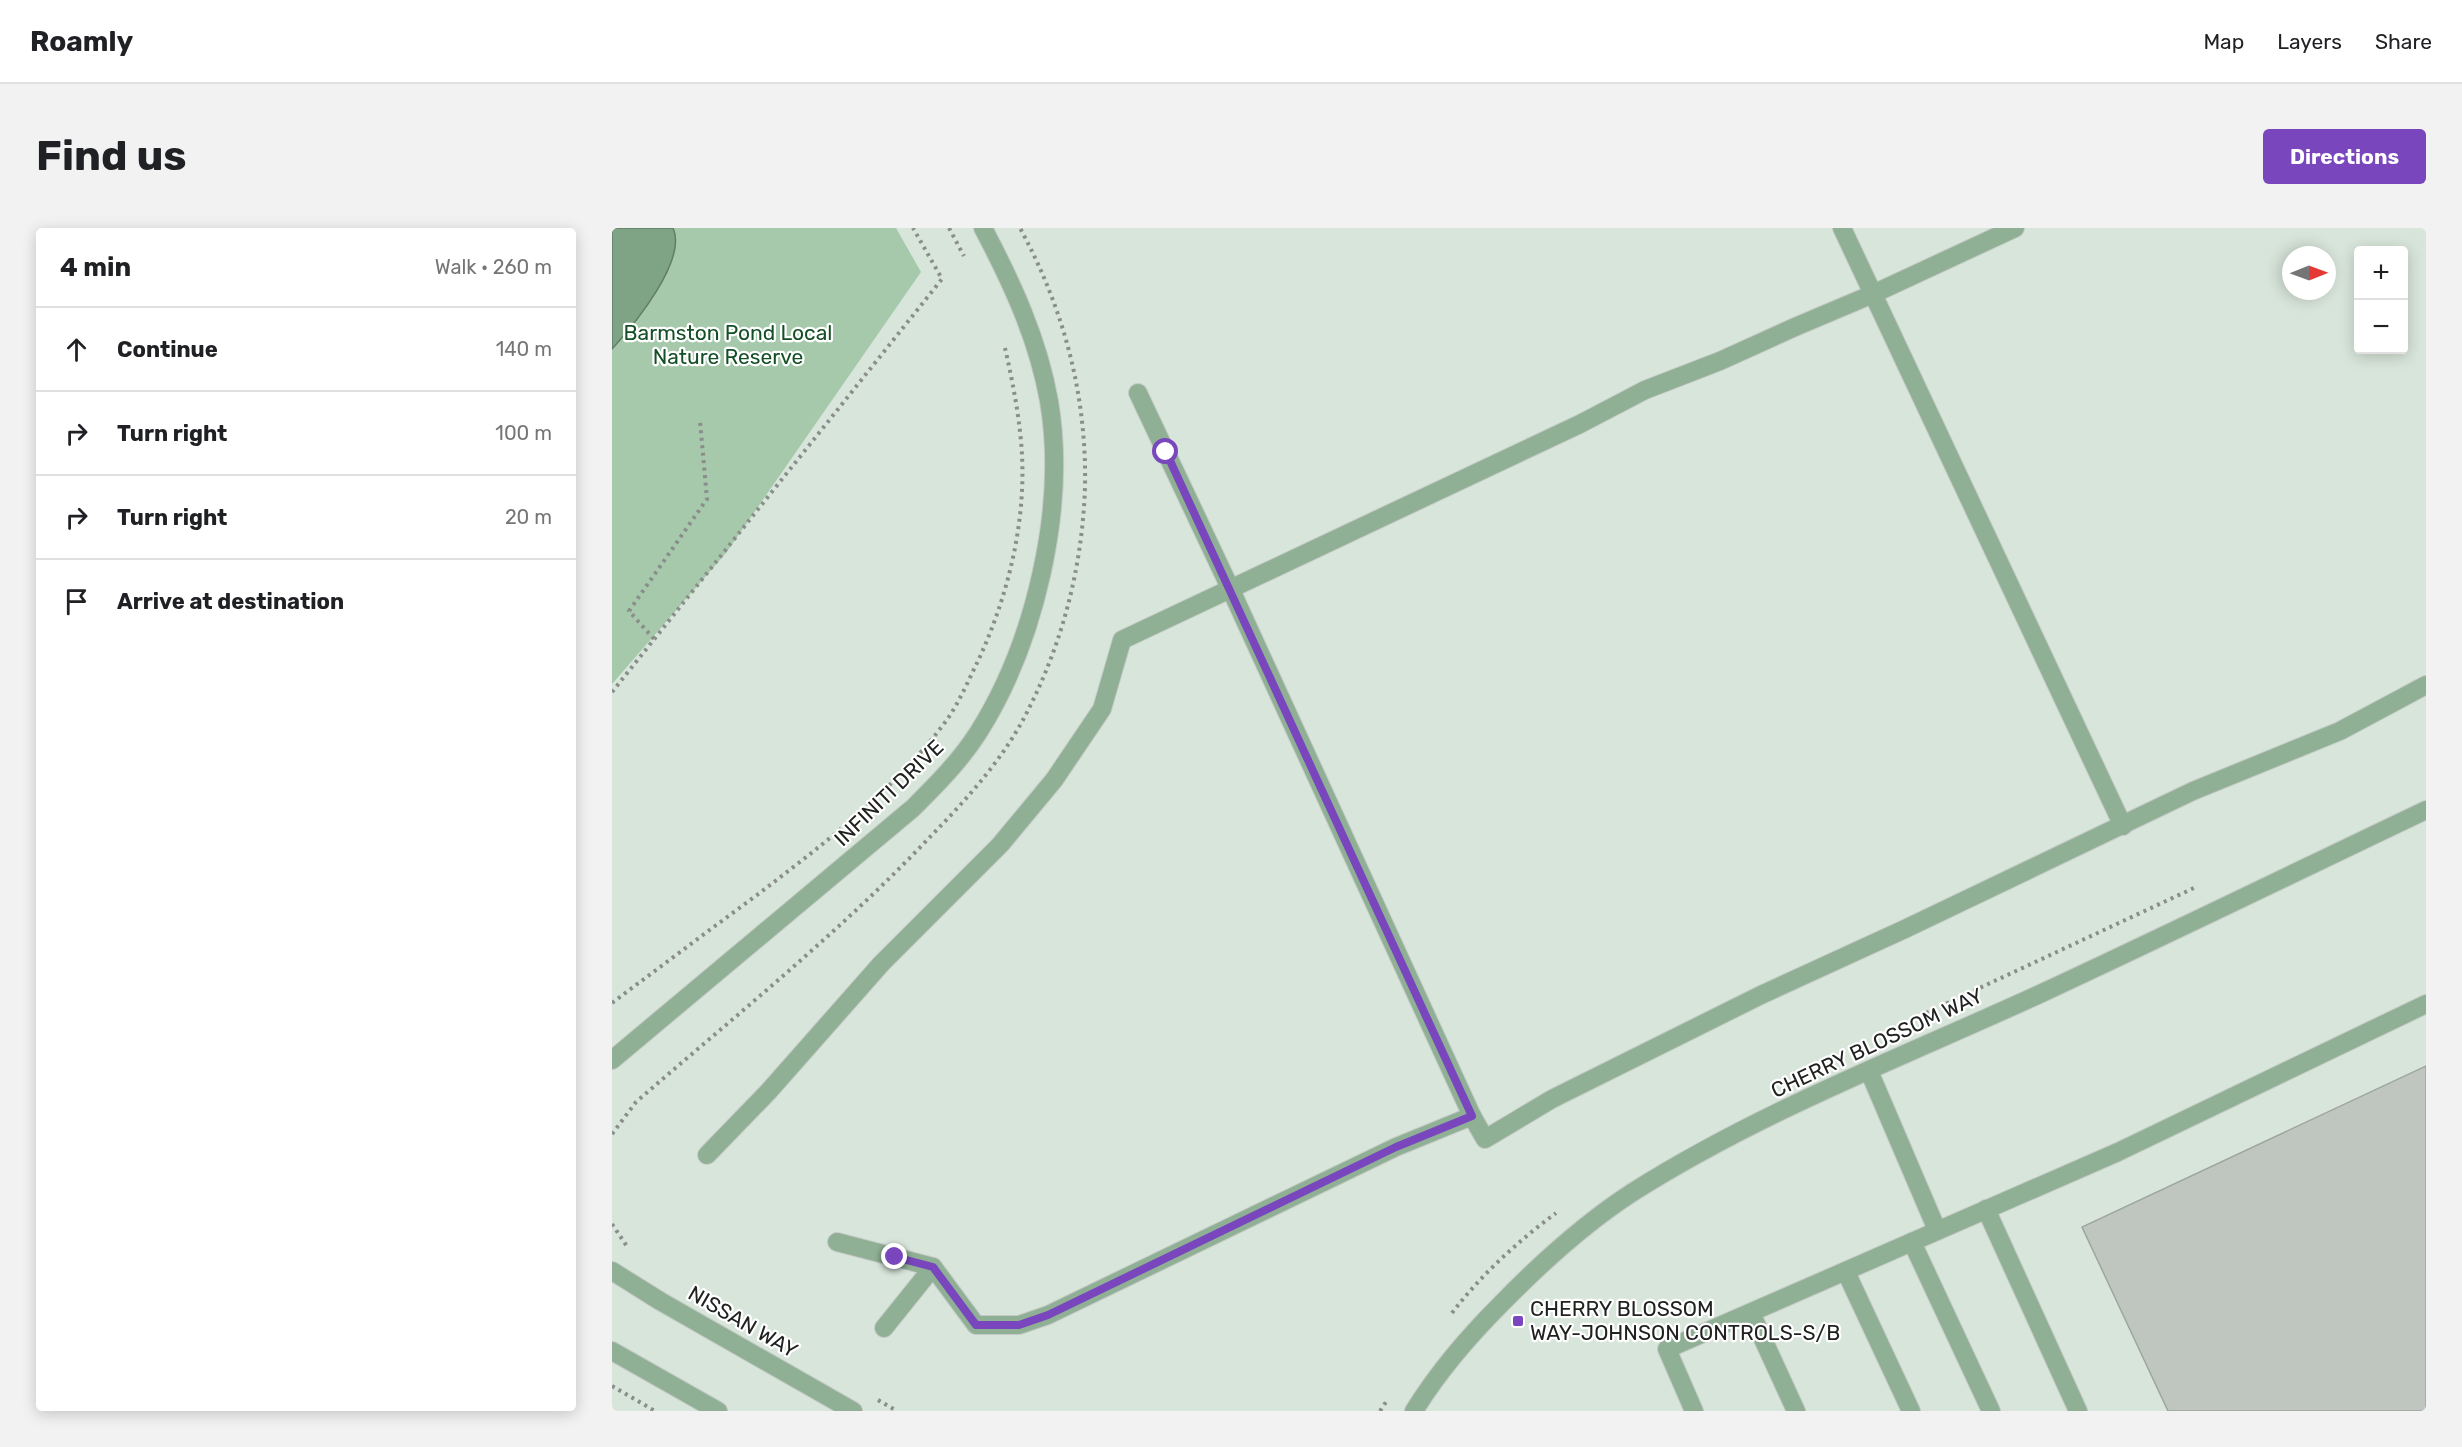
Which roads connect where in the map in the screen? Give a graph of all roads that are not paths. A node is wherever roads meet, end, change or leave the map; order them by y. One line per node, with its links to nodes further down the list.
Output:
1 (983, 228): 11 (street, INFINITI DRIVE)
2 (1842, 228): 4 (street)
3 (2015, 228): 4 (street)
4 (1873, 294): 6 (street); 9 (street)
5 (1138, 393): 6 (street)
6 (1231, 590): 13 (street); 14 (street)
7 (2426, 685): 9 (street)
8 (2426, 810): 12 (street, CHERRY BLOSSOM WAY)
9 (2123, 826): 13 (street)
10 (2426, 1004): 15 (street)
11 (612, 1060)
12 (1869, 1071): 16 (street); 28 (street, CHERRY BLOSSOM WAY)
13 (1472, 1116): 19 (street)
14 (707, 1155)
15 (1986, 1209): 16 (street); 33 (street)
16 (1937, 1230): 18 (street)
17 (837, 1242): 19 (street)
18 (1912, 1242): 21 (street); 32 (street)
19 (933, 1267): 23 (street)
20 (612, 1271): 25 (street, NISSAN WAY)
21 (1846, 1272): 22 (street); 31 (street)
22 (1751, 1313): 29 (street); 30 (street)
23 (884, 1328)
24 (612, 1351): 26 (street)
25 (830, 1405): 27 (street, NISSAN WAY)
26 (718, 1411)
27 (853, 1411)
28 (1414, 1411)
29 (1694, 1411)
30 (1796, 1411)
31 (1911, 1411)
32 (1991, 1411)
33 (2078, 1411)

